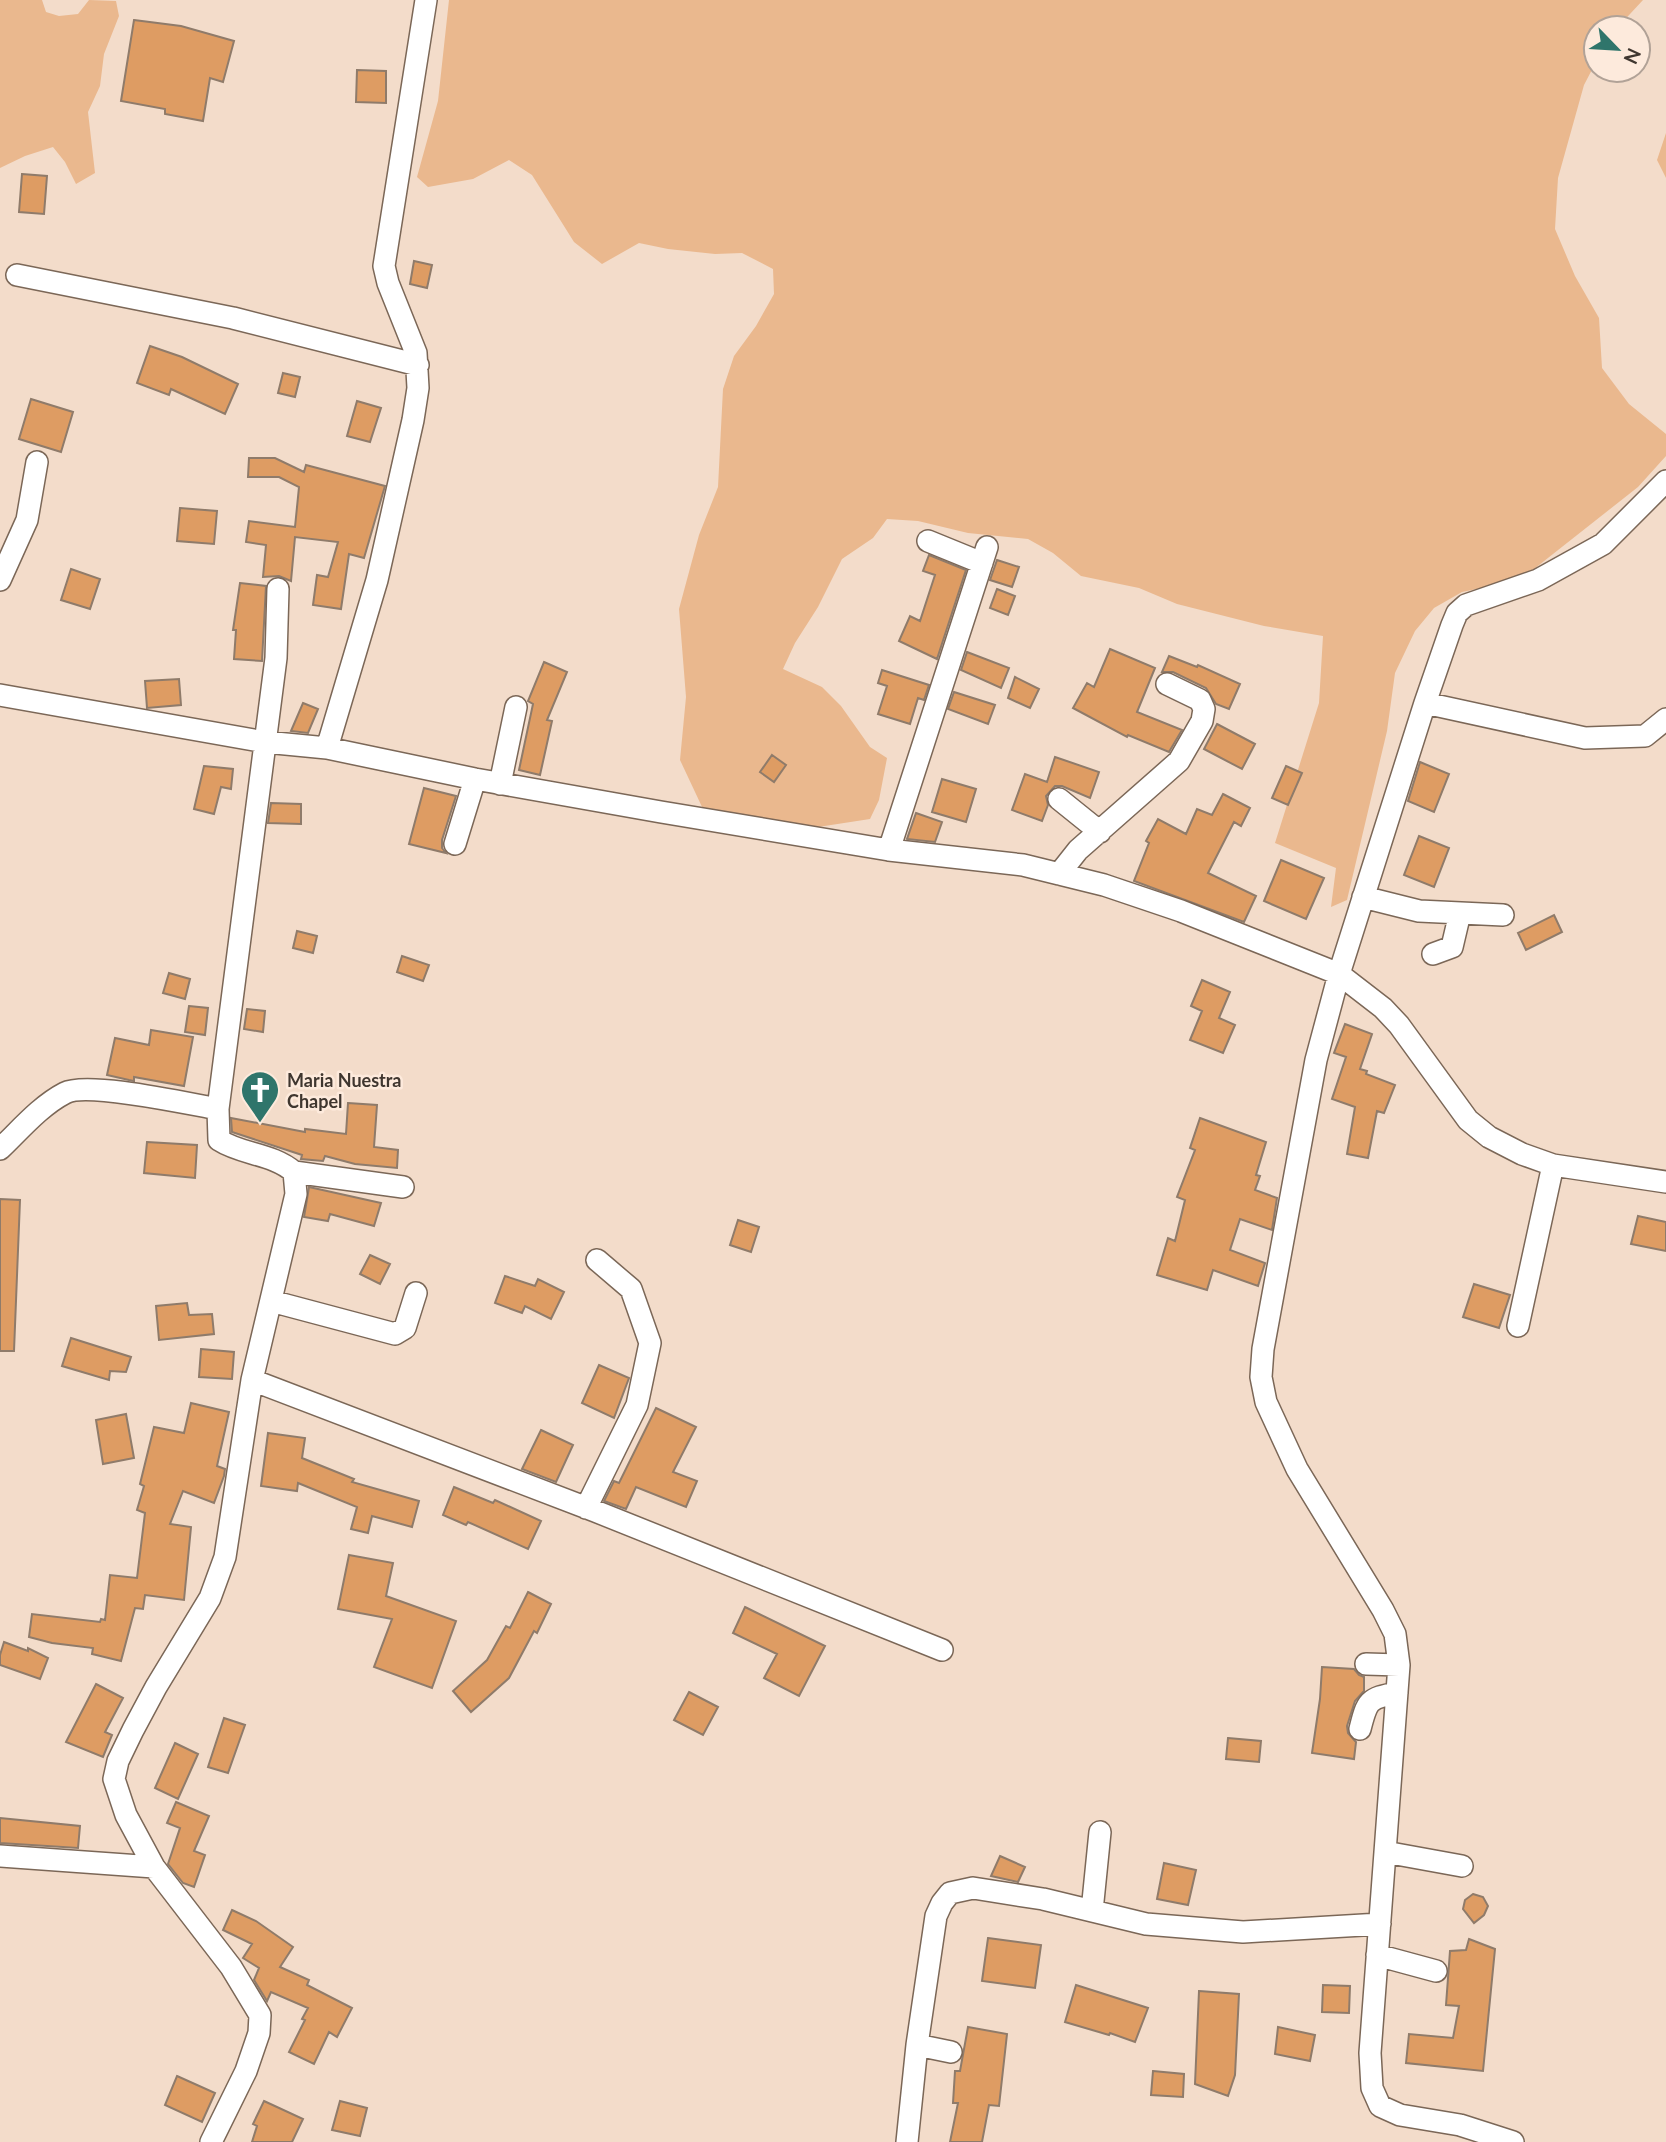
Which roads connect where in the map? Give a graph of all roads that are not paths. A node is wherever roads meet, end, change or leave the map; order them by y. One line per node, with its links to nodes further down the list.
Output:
1 (426, 0): 3 (street)
2 (18, 275): 3 (street)
3 (418, 365): 15 (street)
4 (37, 462): 7 (street)
5 (1666, 481): 11 (street)
6 (928, 541): 21 (street)
7 (0, 580)
8 (278, 589): 14 (street)
9 (1167, 684): 19 (street)
10 (0, 695): 14 (street)
11 (1424, 703): 13 (street); 23 (street)
12 (516, 707): 17 (street)
13 (1666, 719)
14 (265, 742): 15 (street); 28 (street)
15 (327, 748): 16 (street)
16 (475, 779): 17 (street); 20 (street)
17 (500, 784): 21 (street)
18 (1059, 799): 19 (street)
19 (1100, 832): 22 (street)
20 (455, 844)
21 (889, 850): 22 (street)
22 (1059, 874): 27 (street)
23 (1363, 897): 24 (street); 27 (street)
24 (1460, 913): 25 (street); 26 (street)
25 (1503, 915)
26 (1433, 954)
27 (1339, 974): 30 (street); 42 (street)
28 (218, 1109): 29 (street); 31 (street)
29 (0, 1149)
30 (1553, 1165): 32 (street); 37 (street)
31 (294, 1171): 33 (street); 36 (street)
32 (1666, 1182)
33 (403, 1187)
34 (597, 1260): 39 (street)
35 (416, 1293): 36 (street)
36 (271, 1301): 38 (street)
37 (1518, 1326)
38 (253, 1380): 39 (street); 49 (street)
39 (586, 1508): 40 (street)
40 (942, 1650)
41 (1366, 1664): 42 (street)
42 (1399, 1665): 43 (street)
43 (1396, 1693): 44 (street); 46 (street)
44 (1360, 1729)
45 (1100, 1832): 50 (street)
46 (1385, 1852): 48 (street); 51 (street)
47 (0, 1856): 49 (street)
48 (1462, 1866)
49 (154, 1867): 56 (street)
50 (1092, 1911): 51 (street); 54 (street)
51 (1380, 1924): 52 (street)
52 (1377, 1955): 53 (street); 58 (street)
53 (1436, 1971)
54 (917, 2046): 55 (street); 57 (street)
55 (951, 2052)
56 (211, 2142)
57 (907, 2142)
58 (1513, 2142)

